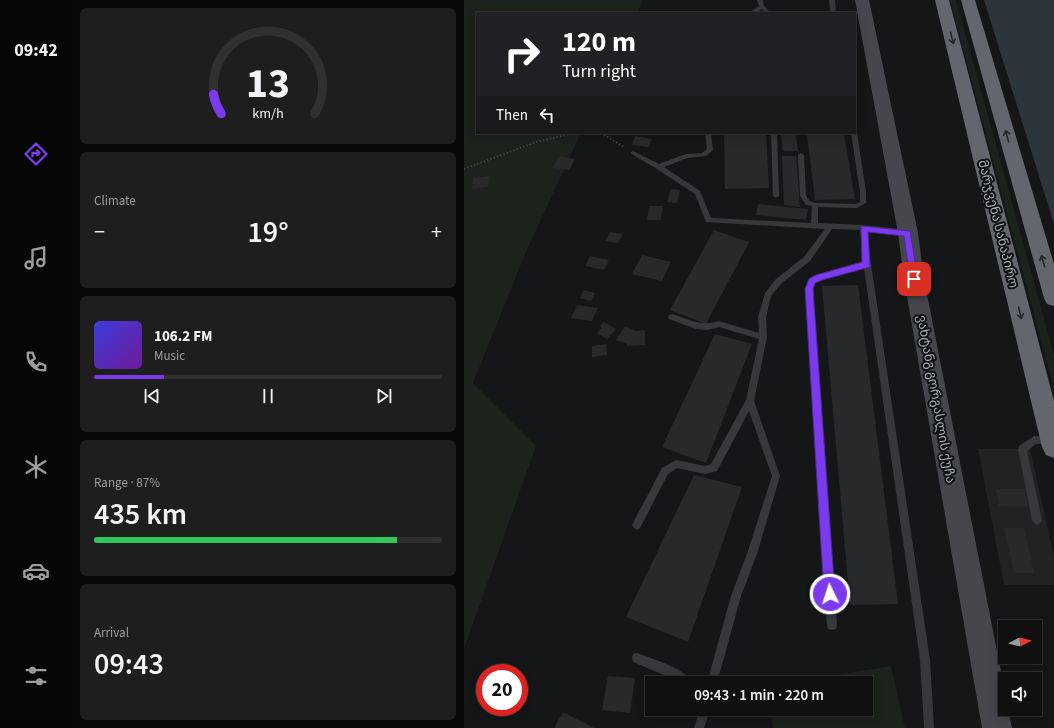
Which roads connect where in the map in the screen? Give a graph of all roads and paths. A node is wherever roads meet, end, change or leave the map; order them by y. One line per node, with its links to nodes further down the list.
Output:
1 (760, 0): 6 (lane)
2 (832, 0): 9 (lane)
3 (862, 0): 24 (street, ვახტანგ გორგასლის ქუჩა)
4 (942, 0): 30 (highway, მარჯვენა სანაპირო, one-way to 30)
5 (968, 0): 26 (highway, one-way to 5)
6 (762, 6): 7 (lane); 8 (lane)
7 (753, 12)
8 (767, 12)
9 (833, 12)
10 (570, 134): 18 (path)
11 (604, 134): 15 (path)
12 (708, 134): 17 (lane)
13 (774, 134): 19 (lane)
14 (854, 134): 20 (lane)
15 (633, 153): 17 (lane)
16 (801, 155): 20 (lane)
17 (659, 167): 21 (lane)
18 (464, 169)
19 (776, 196)
20 (815, 205): 21 (lane)
21 (814, 226): 22 (lane)
22 (830, 227): 23 (lane); 28 (lane)
23 (863, 228): 24 (lane); 25 (lane)
24 (908, 233): 40 (street, ვახტანგ გორგასლის ქუჩა)
25 (867, 264): 33 (lane); 39 (lane)
26 (1054, 298)
27 (672, 317): 28 (lane)
28 (763, 337): 29 (lane)
29 (750, 401): 32 (lane); 36 (lane)
30 (1053, 444): 31 (lane)
31 (1037, 520)
32 (637, 525)
33 (832, 625)
34 (637, 658): 35 (lane)
35 (679, 676)
36 (714, 676)
37 (702, 716): 38 (lane)
38 (699, 728)
39 (929, 728)
40 (997, 728)

